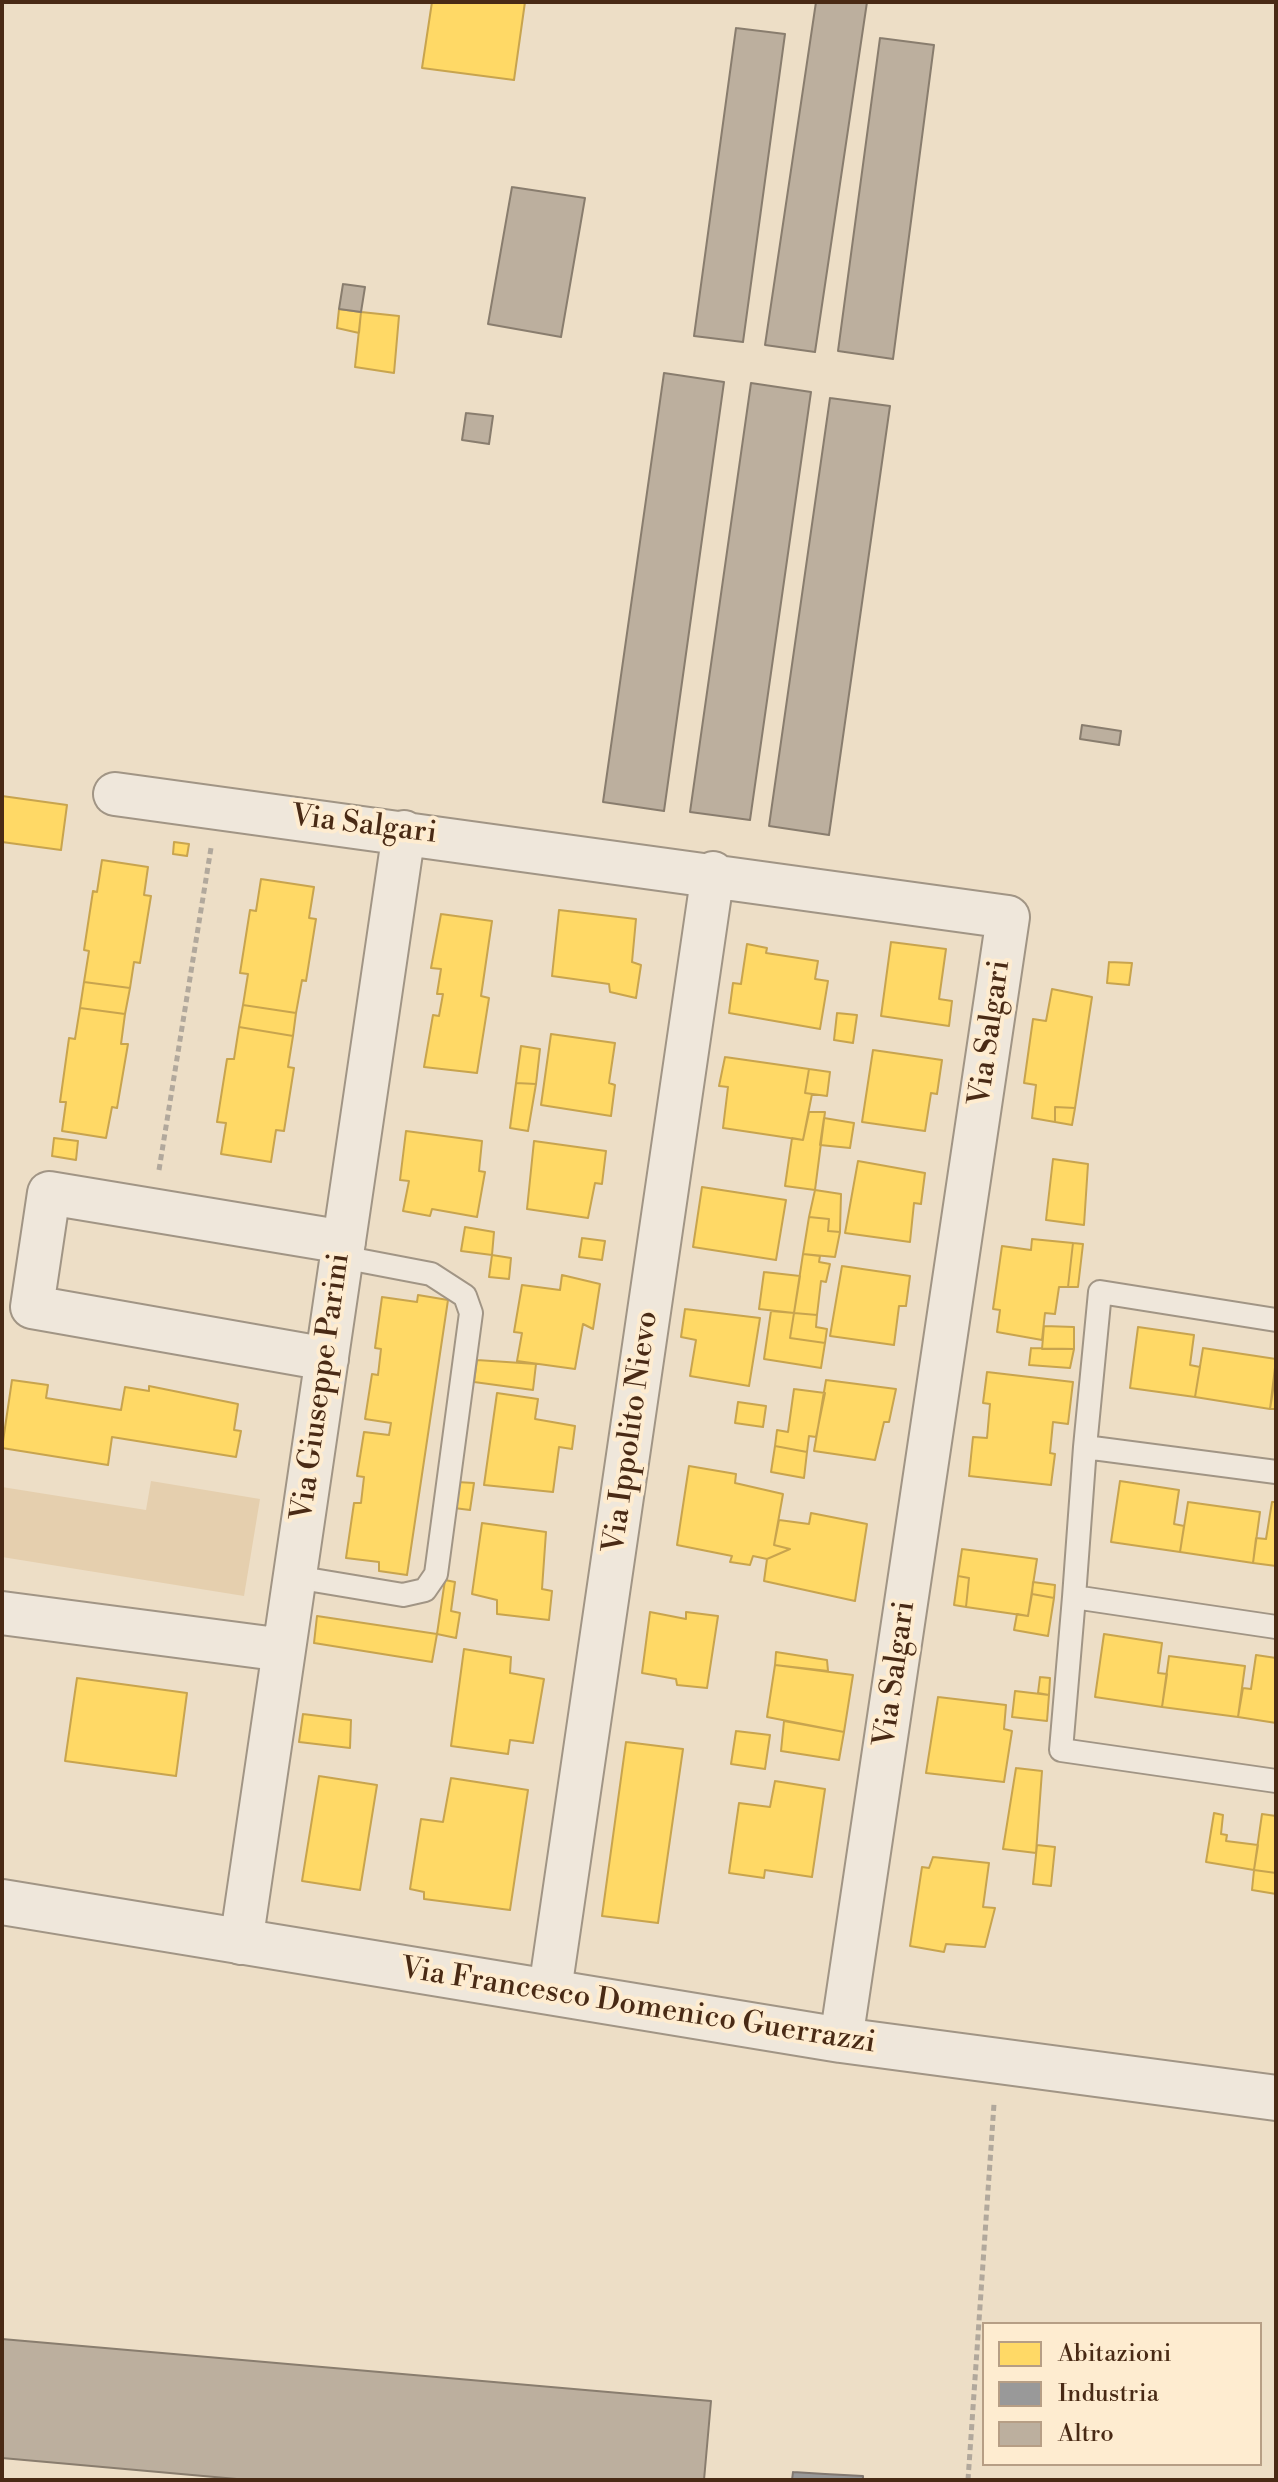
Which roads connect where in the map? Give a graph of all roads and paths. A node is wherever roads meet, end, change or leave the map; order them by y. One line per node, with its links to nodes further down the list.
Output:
1 (115, 794): 2 (street, Via Salgari)
2 (217, 807): 3 (street, Via Salgari); 5 (path)
3 (404, 832): 4 (street, Via Salgari); 6 (street, Via Giuseppe Parini)
4 (713, 873): 19 (street, Via Ippolito Nievo); 20 (street, Via Salgari)
5 (153, 1209): 6 (street); 8 (street)
6 (343, 1250): 8 (street, Via Giuseppe Parini); 11 (lane)
7 (1276, 1320): 9 (lane)
8 (327, 1359): 11 (street, Via Giuseppe Parini)
9 (1085, 1447): 10 (lane); 12 (lane)
10 (1276, 1472)
11 (295, 1577): 15 (street, Via Giuseppe Parini)
12 (1074, 1597): 14 (lane); 16 (lane)
13 (2, 1613): 15 (street)
14 (1276, 1627)
15 (284, 1650): 18 (street, Via Giuseppe Parini)
16 (1276, 1781)
17 (2, 1902): 18 (street, Via Francesco Domenico Guerrazzi)
18 (241, 1943): 19 (street, Via Francesco Domenico Guerrazzi)
19 (550, 1990): 20 (street, Via Francesco Domenico Guerrazzi)
20 (841, 2040): 21 (street, Via Francesco Domenico Guerrazzi)
21 (1000, 2064): 22 (street, Via Francesco Domenico Guerrazzi); 23 (path)
22 (1276, 2098)
23 (968, 2480)

